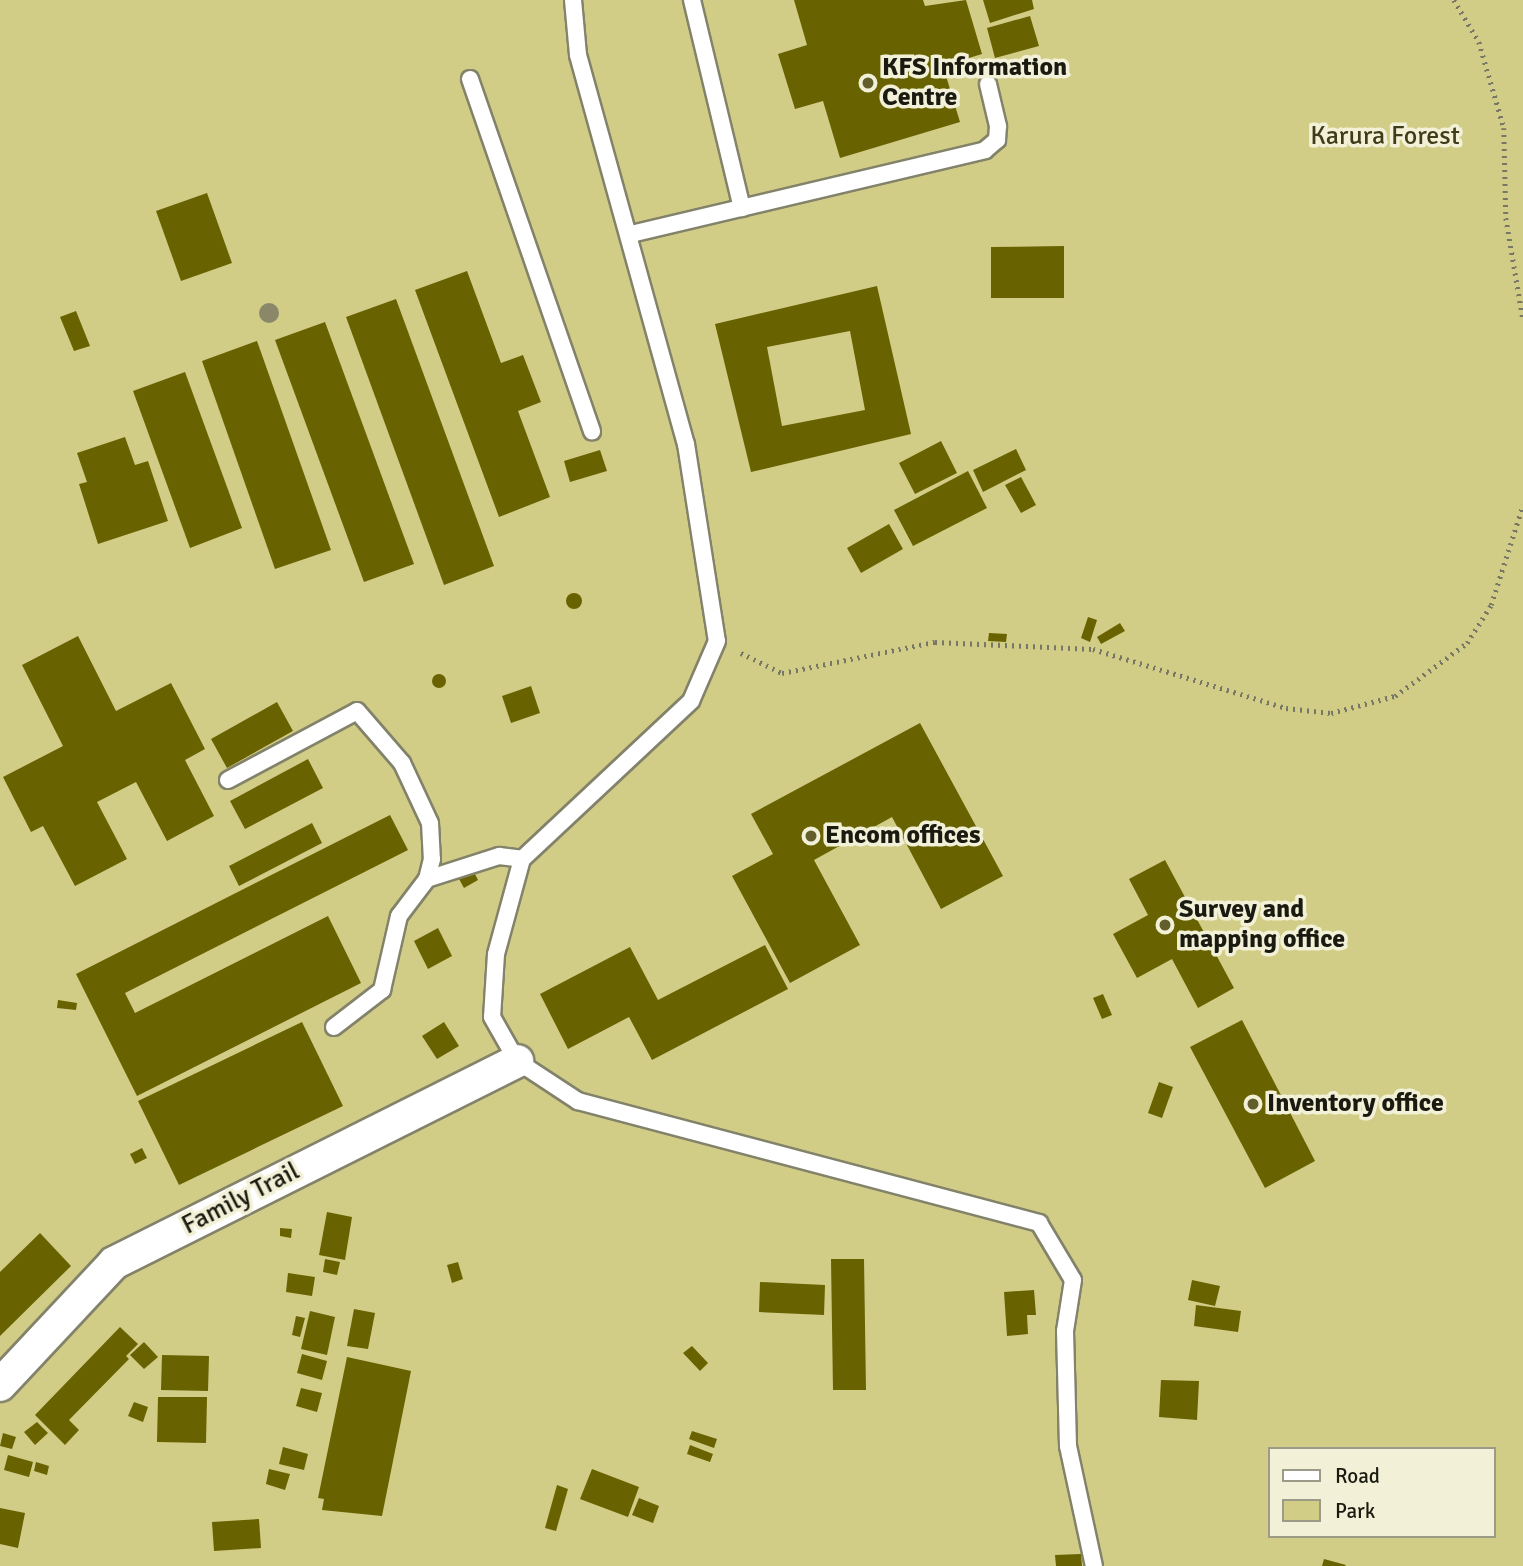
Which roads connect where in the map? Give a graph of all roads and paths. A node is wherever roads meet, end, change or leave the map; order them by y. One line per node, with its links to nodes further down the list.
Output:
1 (573, 0): 7 (lane)
2 (692, 0): 6 (lane)
3 (1454, 0): 8 (path)
4 (470, 79): 9 (lane)
5 (988, 84): 6 (lane)
6 (742, 208): 7 (lane)
7 (631, 234): 11 (lane)
8 (1523, 319)
9 (592, 432)
10 (1523, 505): 11 (path)
11 (717, 641): 13 (lane)
12 (228, 780): 14 (lane)
13 (522, 859): 14 (lane); 16 (lane)
14 (428, 879): 15 (lane)
15 (334, 1027)
16 (517, 1061): 17 (street, Family Trail); 18 (lane)
17 (1, 1383)
18 (1094, 1566)

